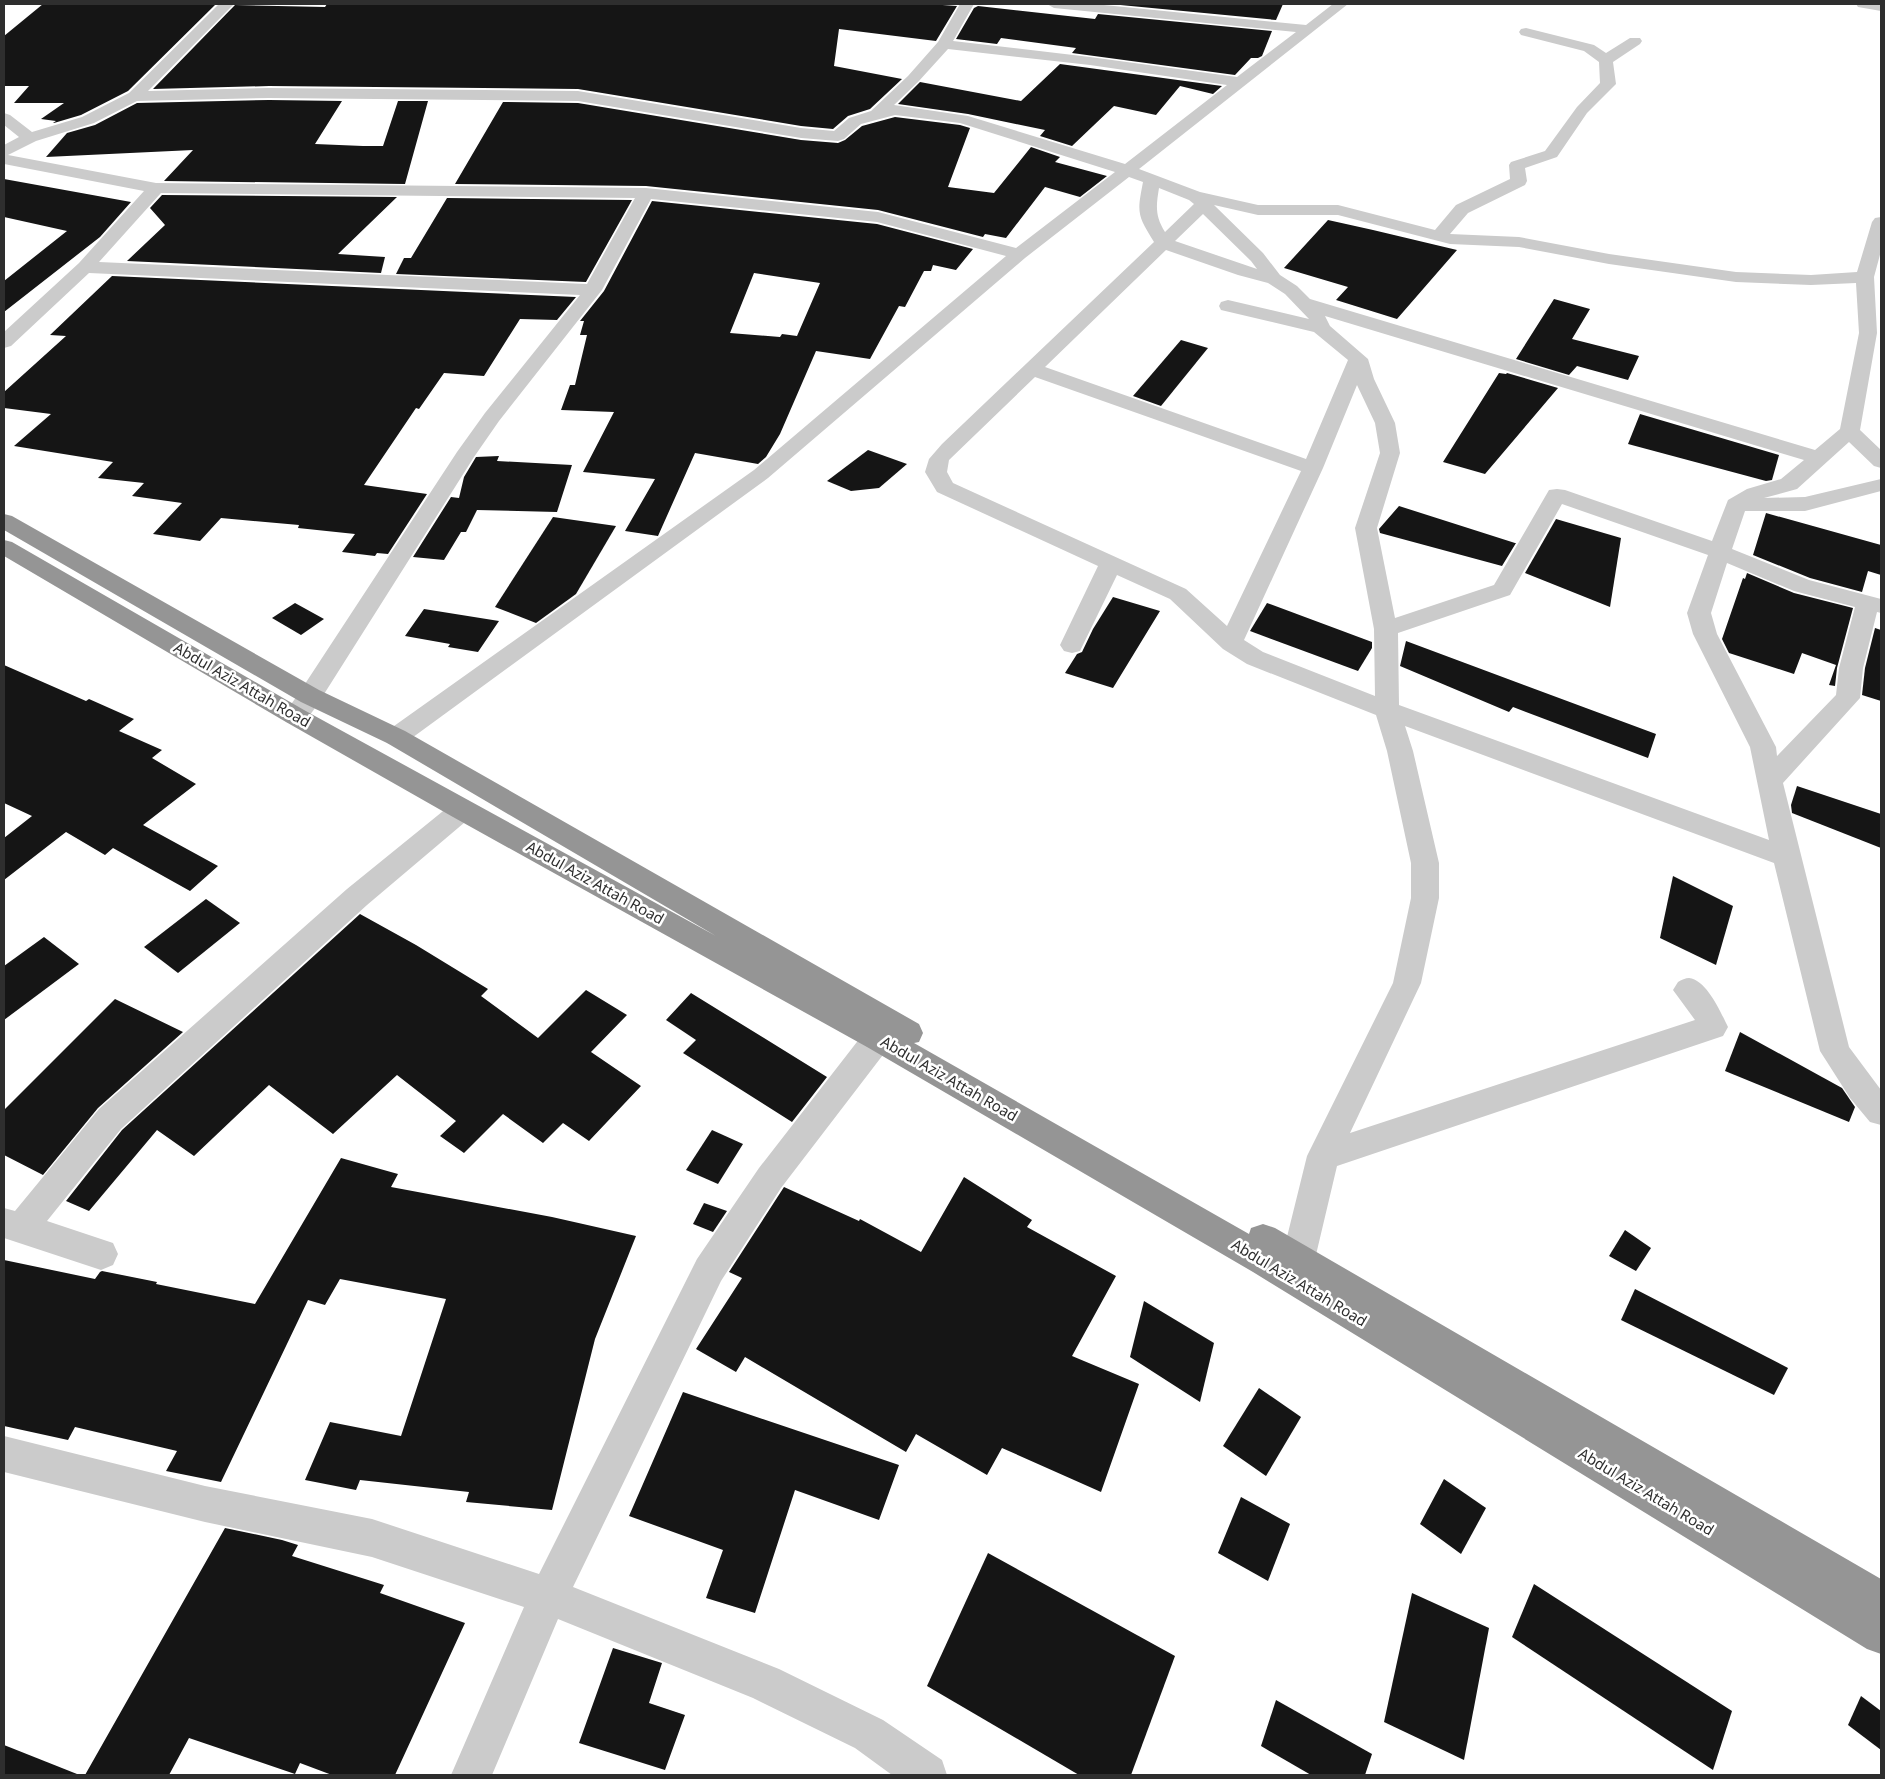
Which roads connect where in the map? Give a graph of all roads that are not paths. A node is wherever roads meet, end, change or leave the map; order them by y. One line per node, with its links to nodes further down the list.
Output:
1 (227, 4): 13 (street)
2 (967, 4): 10 (street)
3 (1054, 4): 7 (street)
4 (1341, 4): 7 (street)
5 (1863, 4): 6 (street)
6 (1881, 8)
7 (1307, 30): 12 (street)
8 (1526, 32): 11 (street)
9 (1635, 40): 11 (street)
10 (944, 44): 12 (street); 14 (street)
11 (1606, 60): 25 (street)
12 (1239, 82): 19 (street)
13 (134, 96): 14 (street); 16 (street)
14 (877, 113): 19 (street)
15 (4, 118): 16 (street)
16 (30, 138): 17 (street)
17 (4, 151)
18 (4, 160): 21 (street)
19 (1127, 170): 20 (street); 27 (street)
20 (1152, 180): 23 (street); 26 (street)
21 (156, 188): 22 (street); 28 (street)
22 (646, 192): 27 (street); 30 (street)
23 (1200, 200): 25 (street); 26 (street); 31 (street)
24 (1881, 222): 29 (street)
25 (1439, 236): 29 (street)
26 (1164, 243): 31 (street); 36 (street)
27 (1019, 254): 53 (street)
28 (85, 267): 30 (street); 34 (street)
29 (1865, 277): 33 (street)
30 (593, 290): 51 (street)
31 (1290, 291): 32 (street); 32 (street); 38 (street)
32 (1321, 328): 35 (street)
33 (1875, 331): 37 (street)
34 (4, 342)
35 (1358, 359): 40 (street); 48 (street)
36 (1031, 369): 40 (street); 46 (street)
37 (1850, 431): 38 (street); 39 (street)
38 (1819, 458): 42 (street)
39 (1881, 462)
40 (1313, 468): 49 (street)
41 (1881, 485): 42 (street)
42 (1736, 505): 45 (street)
43 (4, 521): 51 (highway, Abdul Aziz Attah Road)
44 (4, 547): 51 (highway, Abdul Aziz Attah Road)
45 (1718, 551): 47 (street); 48 (street); 54 (street)
46 (1111, 563): 49 (street); 50 (street)
47 (1874, 605): 54 (street)
48 (1386, 629): 52 (street)
49 (1230, 643): 52 (street)
50 (1072, 646)
51 (302, 706): 53 (highway, Abdul Aziz Attah Road); 55 (highway, Abdul Aziz Attah Road)
52 (1387, 710): 56 (street); 60 (street)
53 (396, 737): 63 (highway, Abdul Aziz Attah Road)
54 (1770, 780): 56 (street)
55 (462, 810): 58 (highway, Abdul Aziz Attah Road); 61 (street)
56 (1787, 857): 59 (street)
57 (1688, 990): 60 (street)
58 (878, 1038): 64 (highway, Abdul Aziz Attah Road); 66 (street)
59 (1881, 1112)
60 (1324, 1156): 63 (street)
61 (13, 1225): 62 (street)
62 (102, 1254)
63 (1298, 1259): 64 (street); 67 (highway, Abdul Aziz Attah Road)
64 (1265, 1261): 68 (highway, Abdul Aziz Attah Road)
65 (4, 1454): 66 (street)
66 (548, 1596): 69 (street); 70 (street)
67 (1881, 1600)
68 (1881, 1635)
69 (471, 1775)
70 (927, 1775)

